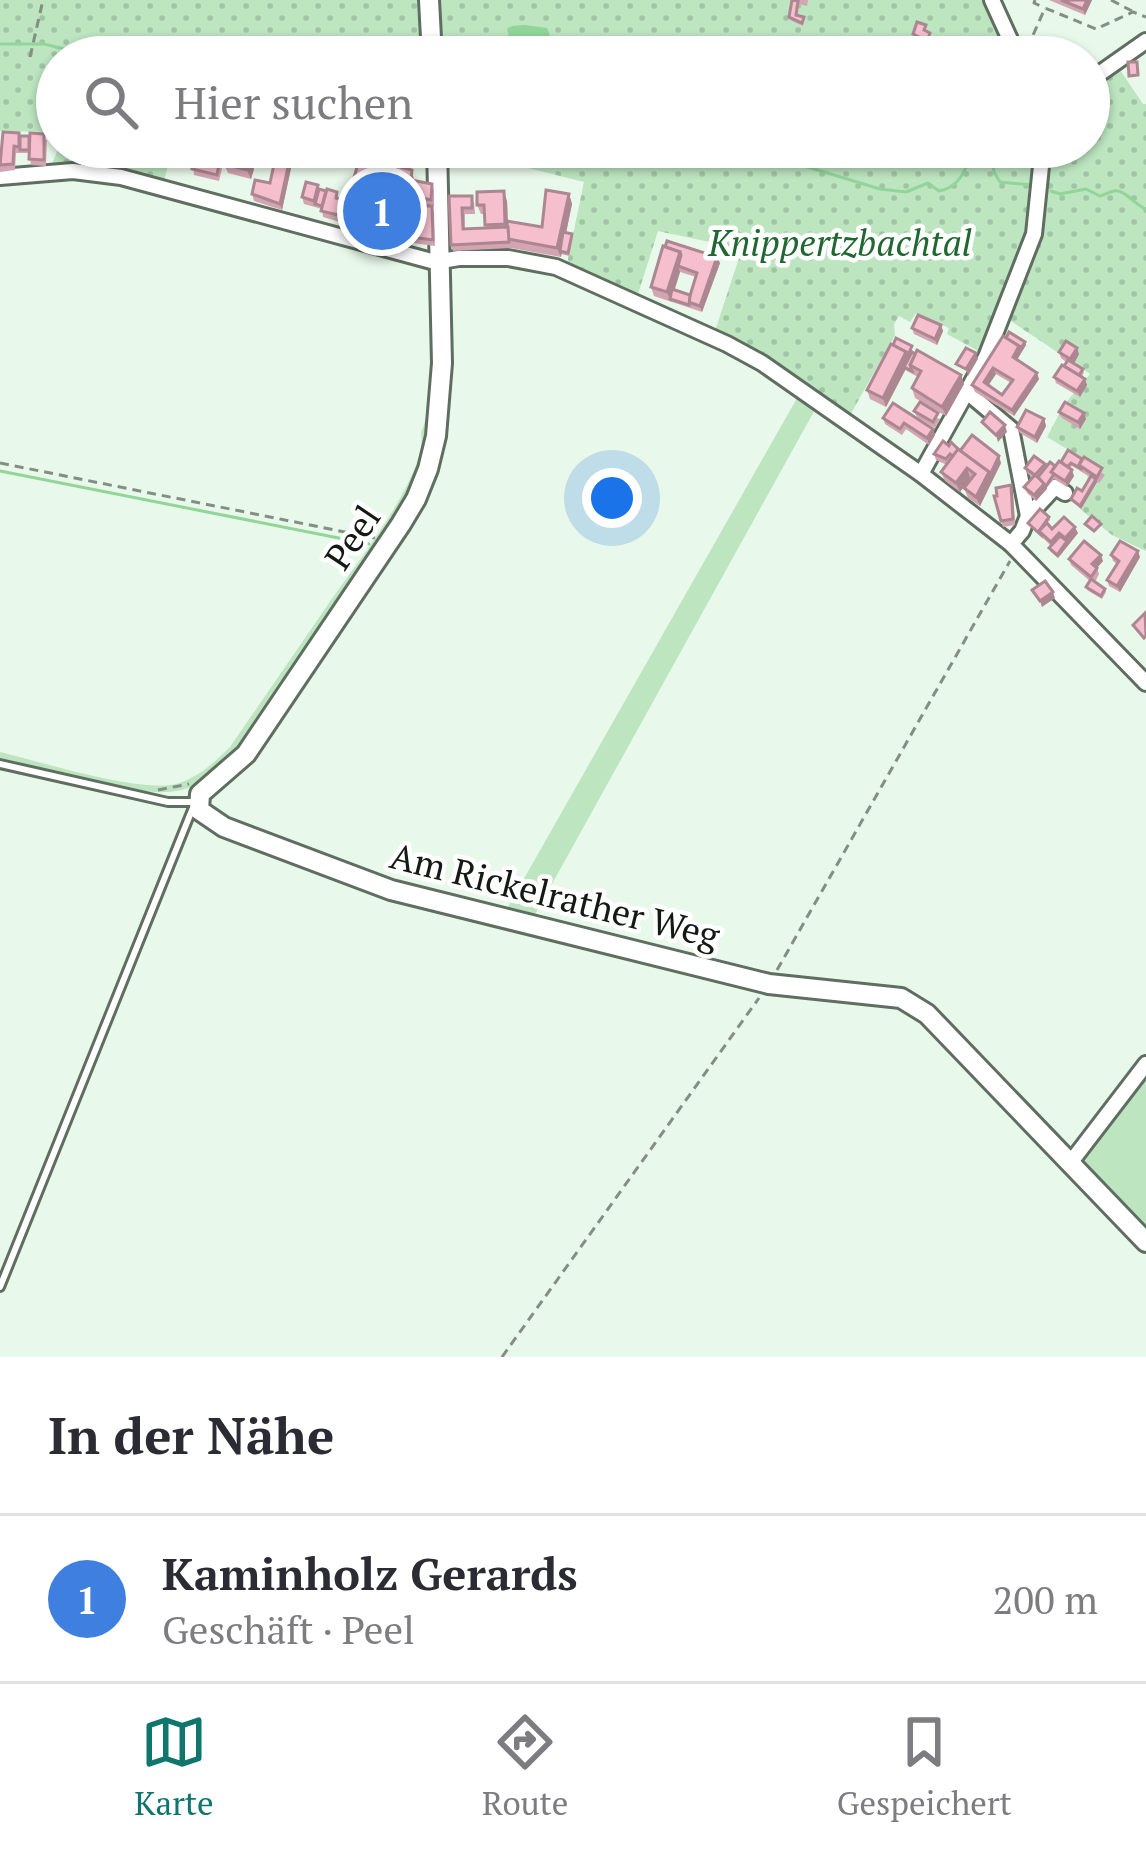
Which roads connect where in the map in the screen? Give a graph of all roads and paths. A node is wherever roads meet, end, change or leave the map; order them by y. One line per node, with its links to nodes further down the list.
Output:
1 (43, 0): 13 (path)
2 (429, 0): 9 (street)
3 (992, 0): 10 (street)
4 (1035, 0): 6 (path)
5 (1111, 0): 7 (path)
6 (1045, 8): 7 (path); 11 (path)
7 (1133, 12): 8 (path)
8 (1146, 17)
9 (431, 36)
10 (1008, 36)
11 (1033, 36)
12 (1146, 41): 14 (street)
13 (30, 58)
14 (1110, 66)
15 (438, 168): 18 (street, Peel)
16 (1041, 168): 19 (street)
17 (0, 177): 18 (street)
18 (441, 261): 21 (street); 24 (street, Peel)
19 (967, 392): 21 (street); 23 (street)
20 (0, 463): 24 (path)
21 (921, 474): 25 (street)
22 (1065, 493): 23 (street)
23 (1028, 516): 25 (street)
24 (389, 541): 29 (street, Peel)
25 (1014, 547): 26 (street); 30 (path)
26 (1146, 683)
27 (0, 764): 29 (lane, Am Rickelrather Weg)
28 (150, 789): 29 (path)
29 (194, 792): 30 (street, Am Rickelrather Weg); 34 (lane)
30 (770, 984): 32 (street, Am Rickelrather Weg); 35 (path)
31 (1146, 1064): 32 (street)
32 (1062, 1154): 33 (street)
33 (1146, 1242)
34 (0, 1287)
35 (502, 1357)

